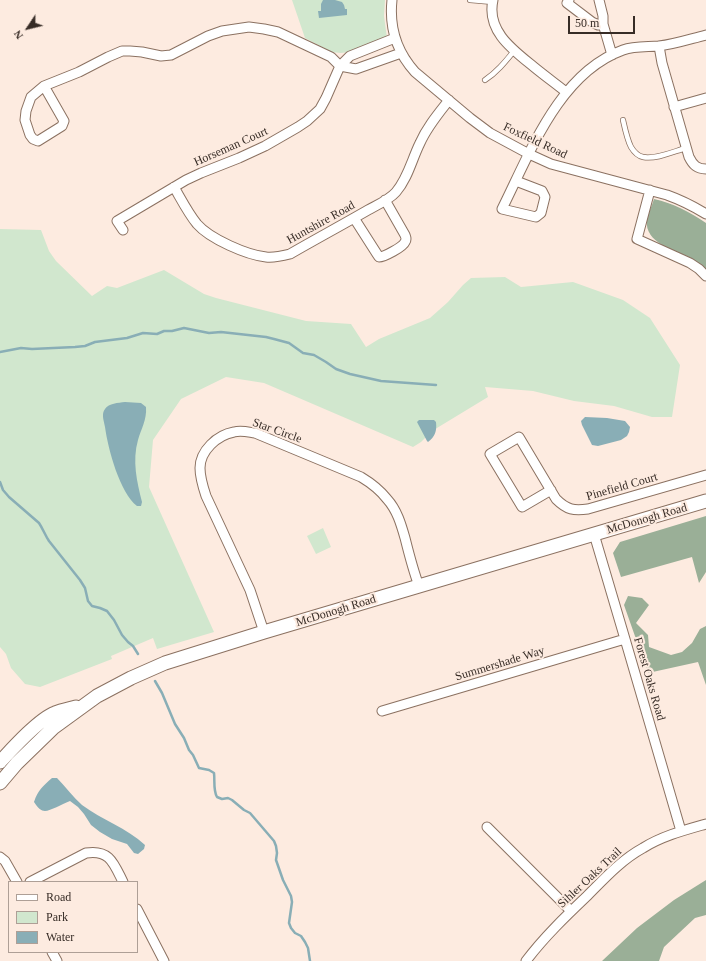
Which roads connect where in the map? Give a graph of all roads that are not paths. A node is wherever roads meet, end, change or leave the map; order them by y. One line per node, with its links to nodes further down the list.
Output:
1 (392, 0): 8 (street, Foxfield Road)
2 (470, 0): 5 (lane)
3 (569, 0): 6 (street)
4 (599, 0): 6 (street)
5 (493, 1): 10 (street)
6 (603, 24): 12 (street)
7 (706, 35): 9 (street)
8 (395, 38): 11 (street, Foxfield Road); 13 (street)
9 (659, 46): 12 (street); 19 (street)
10 (514, 51): 14 (lane); 16 (street)
11 (401, 53): 13 (street); 18 (street, Foxfield Road)
12 (612, 55): 16 (street)
13 (340, 66): 15 (street); 25 (street, Horseman Court)
14 (485, 80)
15 (44, 86): 15 (street)
16 (566, 92): 22 (street)
17 (706, 98): 19 (street)
18 (449, 100): 22 (street, Foxfield Road); 27 (street, Huntshire Road)
19 (674, 108): 21 (street)
20 (623, 120): 21 (lane)
21 (686, 148): 23 (street)
22 (529, 154): 24 (street); 26 (street, Foxfield Road)
23 (706, 169)
24 (516, 181): 24 (street)
25 (174, 187): 29 (street, Huntshire Road); 30 (street, Horseman Court)
26 (650, 190): 28 (street, Foxfield Road); 31 (street)
27 (385, 200): 29 (street, Huntshire Road); 29 (street)
28 (706, 214)
29 (354, 218)
30 (123, 230)
31 (706, 276)
32 (706, 475): 33 (street, Pinefield Court)
33 (551, 490): 33 (street, Pinefield Court)
34 (706, 501): 35 (main road, McDonogh Road)
35 (594, 534): 36 (main road, McDonogh Road); 38 (street, Forest Oaks Road)
36 (418, 586): 37 (main road, McDonogh Road); 37 (street, Star Circle)
37 (264, 632): 39 (main road, McDonogh Road)
38 (625, 639): 40 (street, Summershade Way); 45 (street, Forest Oaks Road)
39 (86, 704): 41 (main road); 42 (main road, McDonogh Road)
40 (382, 711)
41 (0, 762)
42 (0, 783)
43 (706, 824): 45 (street, Sihler Oaks Trail)
44 (487, 827): 51 (street)
45 (681, 831): 51 (street, Sihler Oaks Trail)
46 (0, 857): 47 (street)
47 (15, 881)
48 (32, 881): 49 (street)
49 (122, 881)
50 (138, 911): 52 (street)
51 (571, 911): 53 (street, Sihler Oaks Trail)
52 (164, 961)
53 (526, 961)

